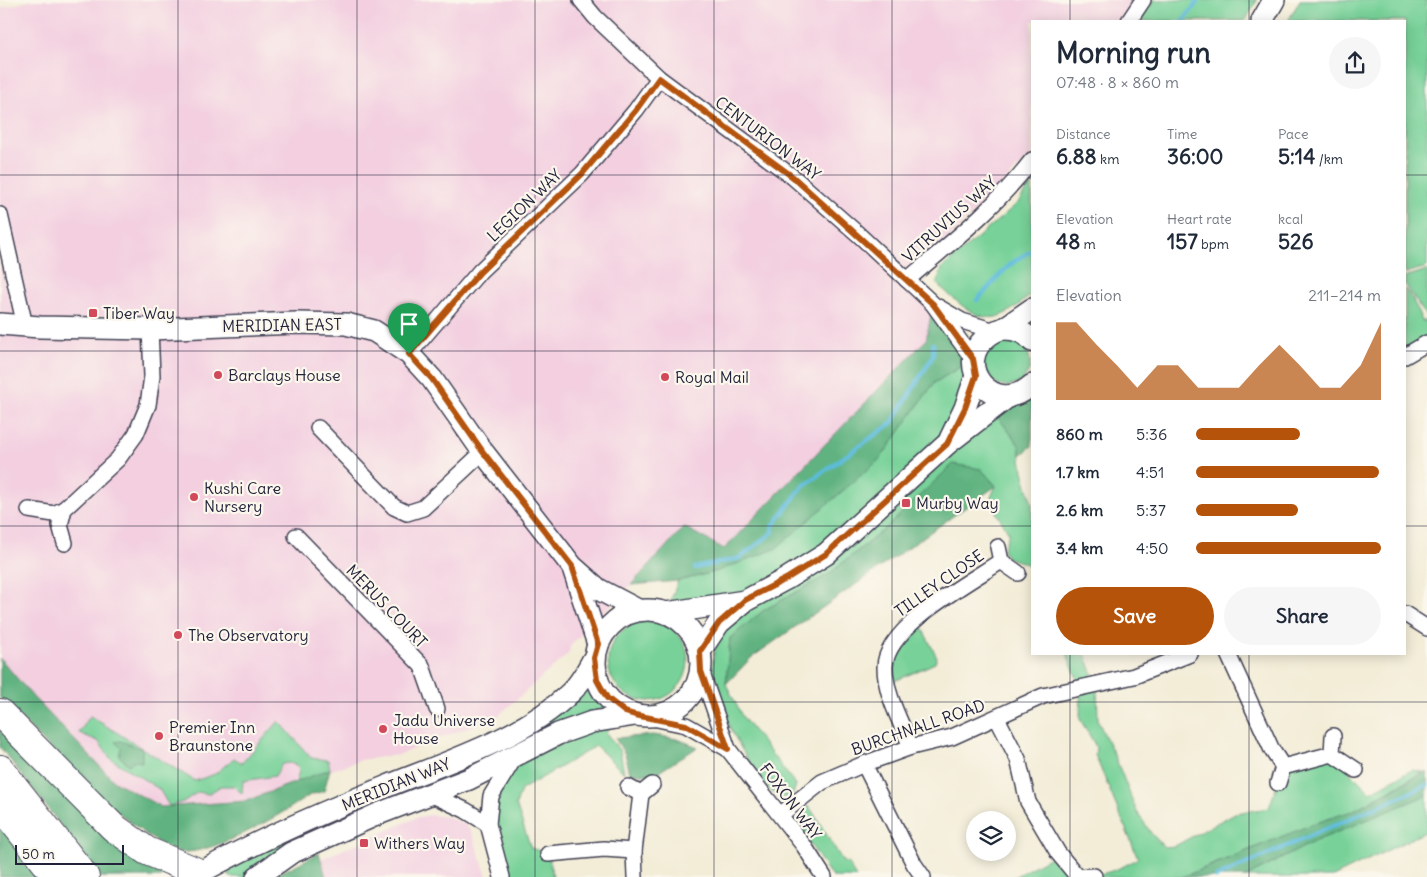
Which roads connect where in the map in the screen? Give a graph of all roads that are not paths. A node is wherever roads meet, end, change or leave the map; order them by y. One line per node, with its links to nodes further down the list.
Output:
1 (581, 0): 6 (street, CENTURION WAY)
2 (1143, 0): 4 (street)
3 (1274, 0): 5 (street)
4 (1130, 20)
5 (1263, 20)
6 (659, 78): 9 (street, CENTURION WAY); 18 (street, LEGION WAY)
7 (1031, 161): 9 (street, VITRUVIUS WAY)
8 (0, 215): 13 (street)
9 (907, 280): 10 (street, CENTURION WAY)
10 (933, 304): 15 (street, CENTURION WAY); 20 (street, CENTURION WAY)
11 (1031, 310): 15 (street)
12 (0, 324): 13 (street, MERIDIAN EAST)
13 (25, 326): 14 (street, MERIDIAN EAST)
14 (150, 328): 18 (street, MERIDIAN EAST); 25 (street)
15 (999, 330): 16 (street); 20 (street)
16 (1031, 340)
17 (1427, 343): 19 (street)
18 (409, 354): 24 (street, MERIDIAN EAST)
19 (1406, 355)
20 (974, 367): 21 (street); 23 (street)
21 (1025, 391): 23 (street)
22 (318, 428): 24 (street)
23 (947, 444): 31 (street)
24 (483, 452): 29 (street, MERIDIAN EAST)
25 (64, 509): 26 (street); 28 (street)
26 (30, 510)
27 (296, 536): 40 (street, MERUS COURT)
28 (65, 543)
29 (572, 566): 32 (street, MERIDIAN EAST); 36 (street, MERIDIAN EAST)
30 (1018, 573): 45 (street, TILLEY CLOSE)
31 (745, 600): 33 (street); 39 (street)
32 (638, 610): 33 (street); 36 (street)
33 (666, 613): 39 (street)
34 (1406, 615): 35 (street)
35 (1427, 628)
36 (596, 651): 42 (street); 61 (street, MERIDIAN WAY)
37 (1187, 655): 43 (street, BURCHNALL ROAD)
38 (1228, 655): 50 (street)
39 (700, 661): 42 (street); 46 (street, FOXON WAY)
40 (437, 709)
41 (0, 713): 61 (highway)
42 (642, 716): 46 (street, FOXON WAY); 48 (street, MERIDIAN WAY)
43 (996, 718): 45 (street, BURCHNALL ROAD); 62 (street)
44 (1333, 736): 47 (street)
45 (910, 747): 49 (street, BURCHNALL ROAD)
46 (728, 749): 57 (street, FOXON WAY)
47 (1332, 754): 50 (street); 52 (street)
48 (515, 757): 55 (street, MERIDIAN WAY); 58 (street)
49 (864, 764): 57 (street, BURCHNALL ROAD); 71 (street)
50 (1283, 767): 53 (street)
51 (0, 769): 65 (highway)
52 (1356, 770)
53 (1278, 784)
54 (640, 788): 59 (street)
55 (430, 794): 58 (street); 67 (street, MERIDIAN WAY)
56 (0, 805): 64 (highway)
57 (780, 815): 70 (street, FOXON WAY)
58 (488, 824): 68 (street)
59 (634, 851): 60 (street); 69 (street)
60 (548, 854)
61 (196, 873): 66 (street)
62 (1076, 876): 63 (street)
63 (1094, 876)
64 (57, 877)
65 (85, 877)
66 (227, 877)
67 (257, 877)
68 (502, 877)
69 (635, 877)
70 (824, 877)
71 (923, 877)

